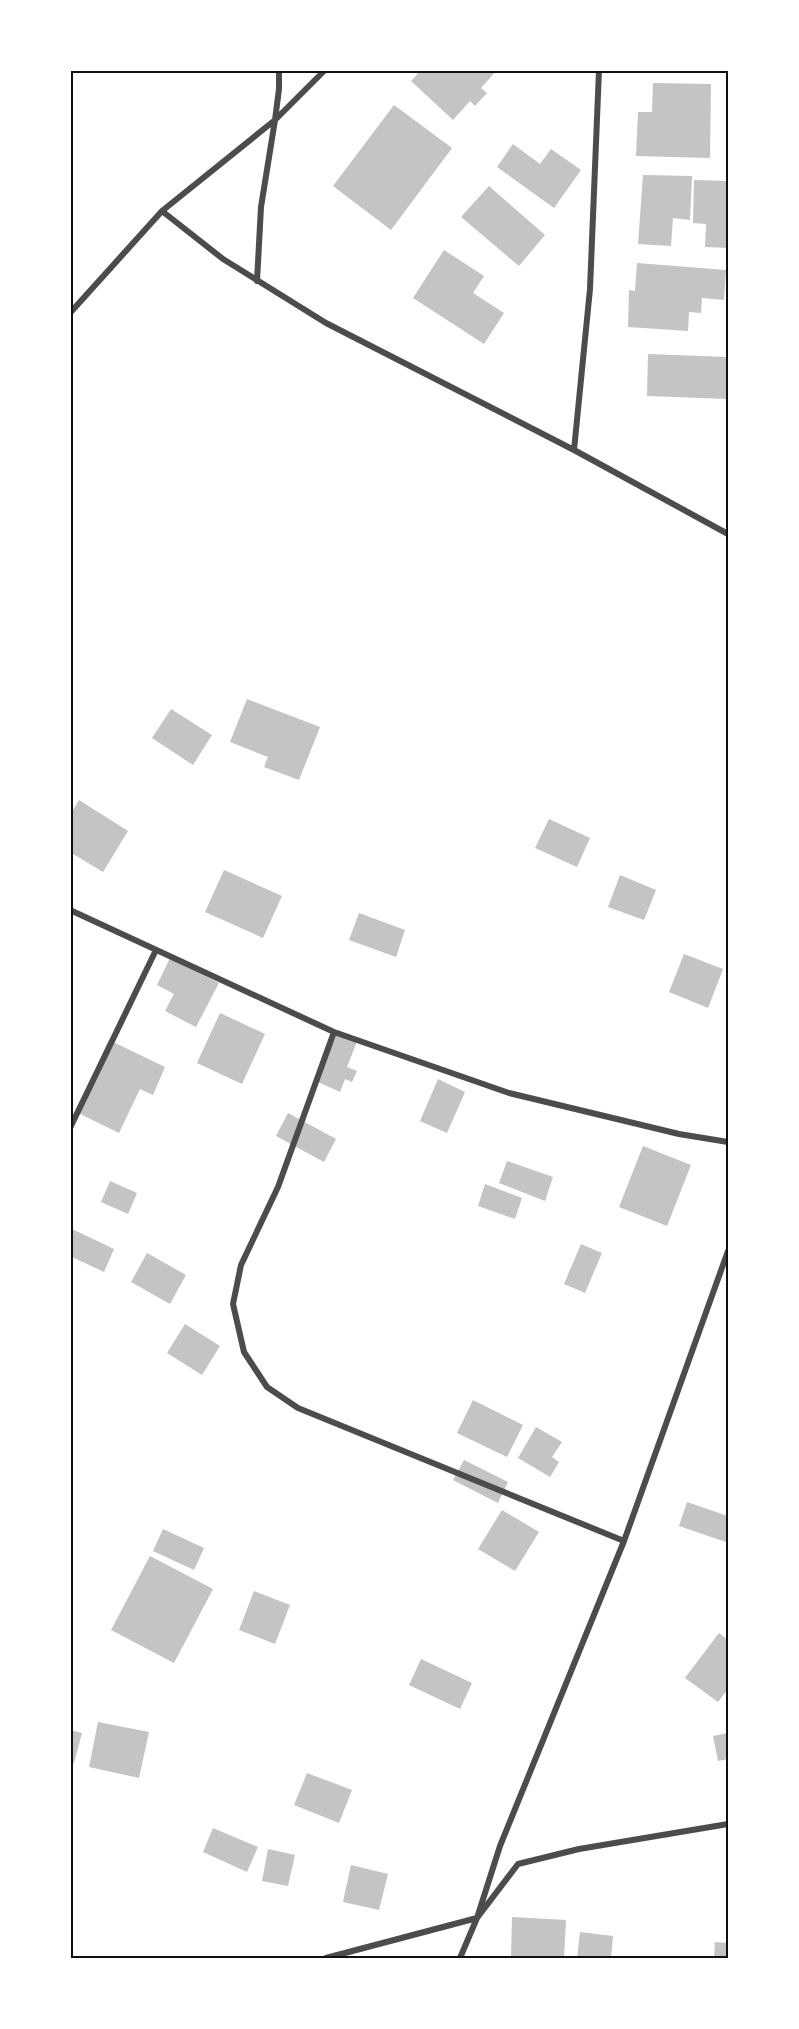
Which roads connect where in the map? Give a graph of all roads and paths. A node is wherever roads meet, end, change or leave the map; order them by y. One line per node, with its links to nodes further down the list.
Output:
1 (279, 70): 4 (street)
2 (325, 70): 4 (street)
3 (599, 70): 8 (street)
4 (274, 120): 5 (street); 6 (street)
5 (162, 211): 6 (street); 7 (street)
6 (257, 281): 8 (street)
7 (70, 313)
8 (574, 450): 9 (street)
9 (729, 534)
10 (70, 910): 11 (street)
11 (156, 950): 12 (street); 13 (street)
12 (334, 1032): 14 (street); 16 (street)
13 (70, 1128)
14 (729, 1142)
15 (729, 1251): 16 (street)
16 (624, 1541): 18 (street)
17 (729, 1824): 18 (street)
18 (477, 1918): 19 (street); 20 (street)
19 (326, 1959)
20 (460, 1959)

